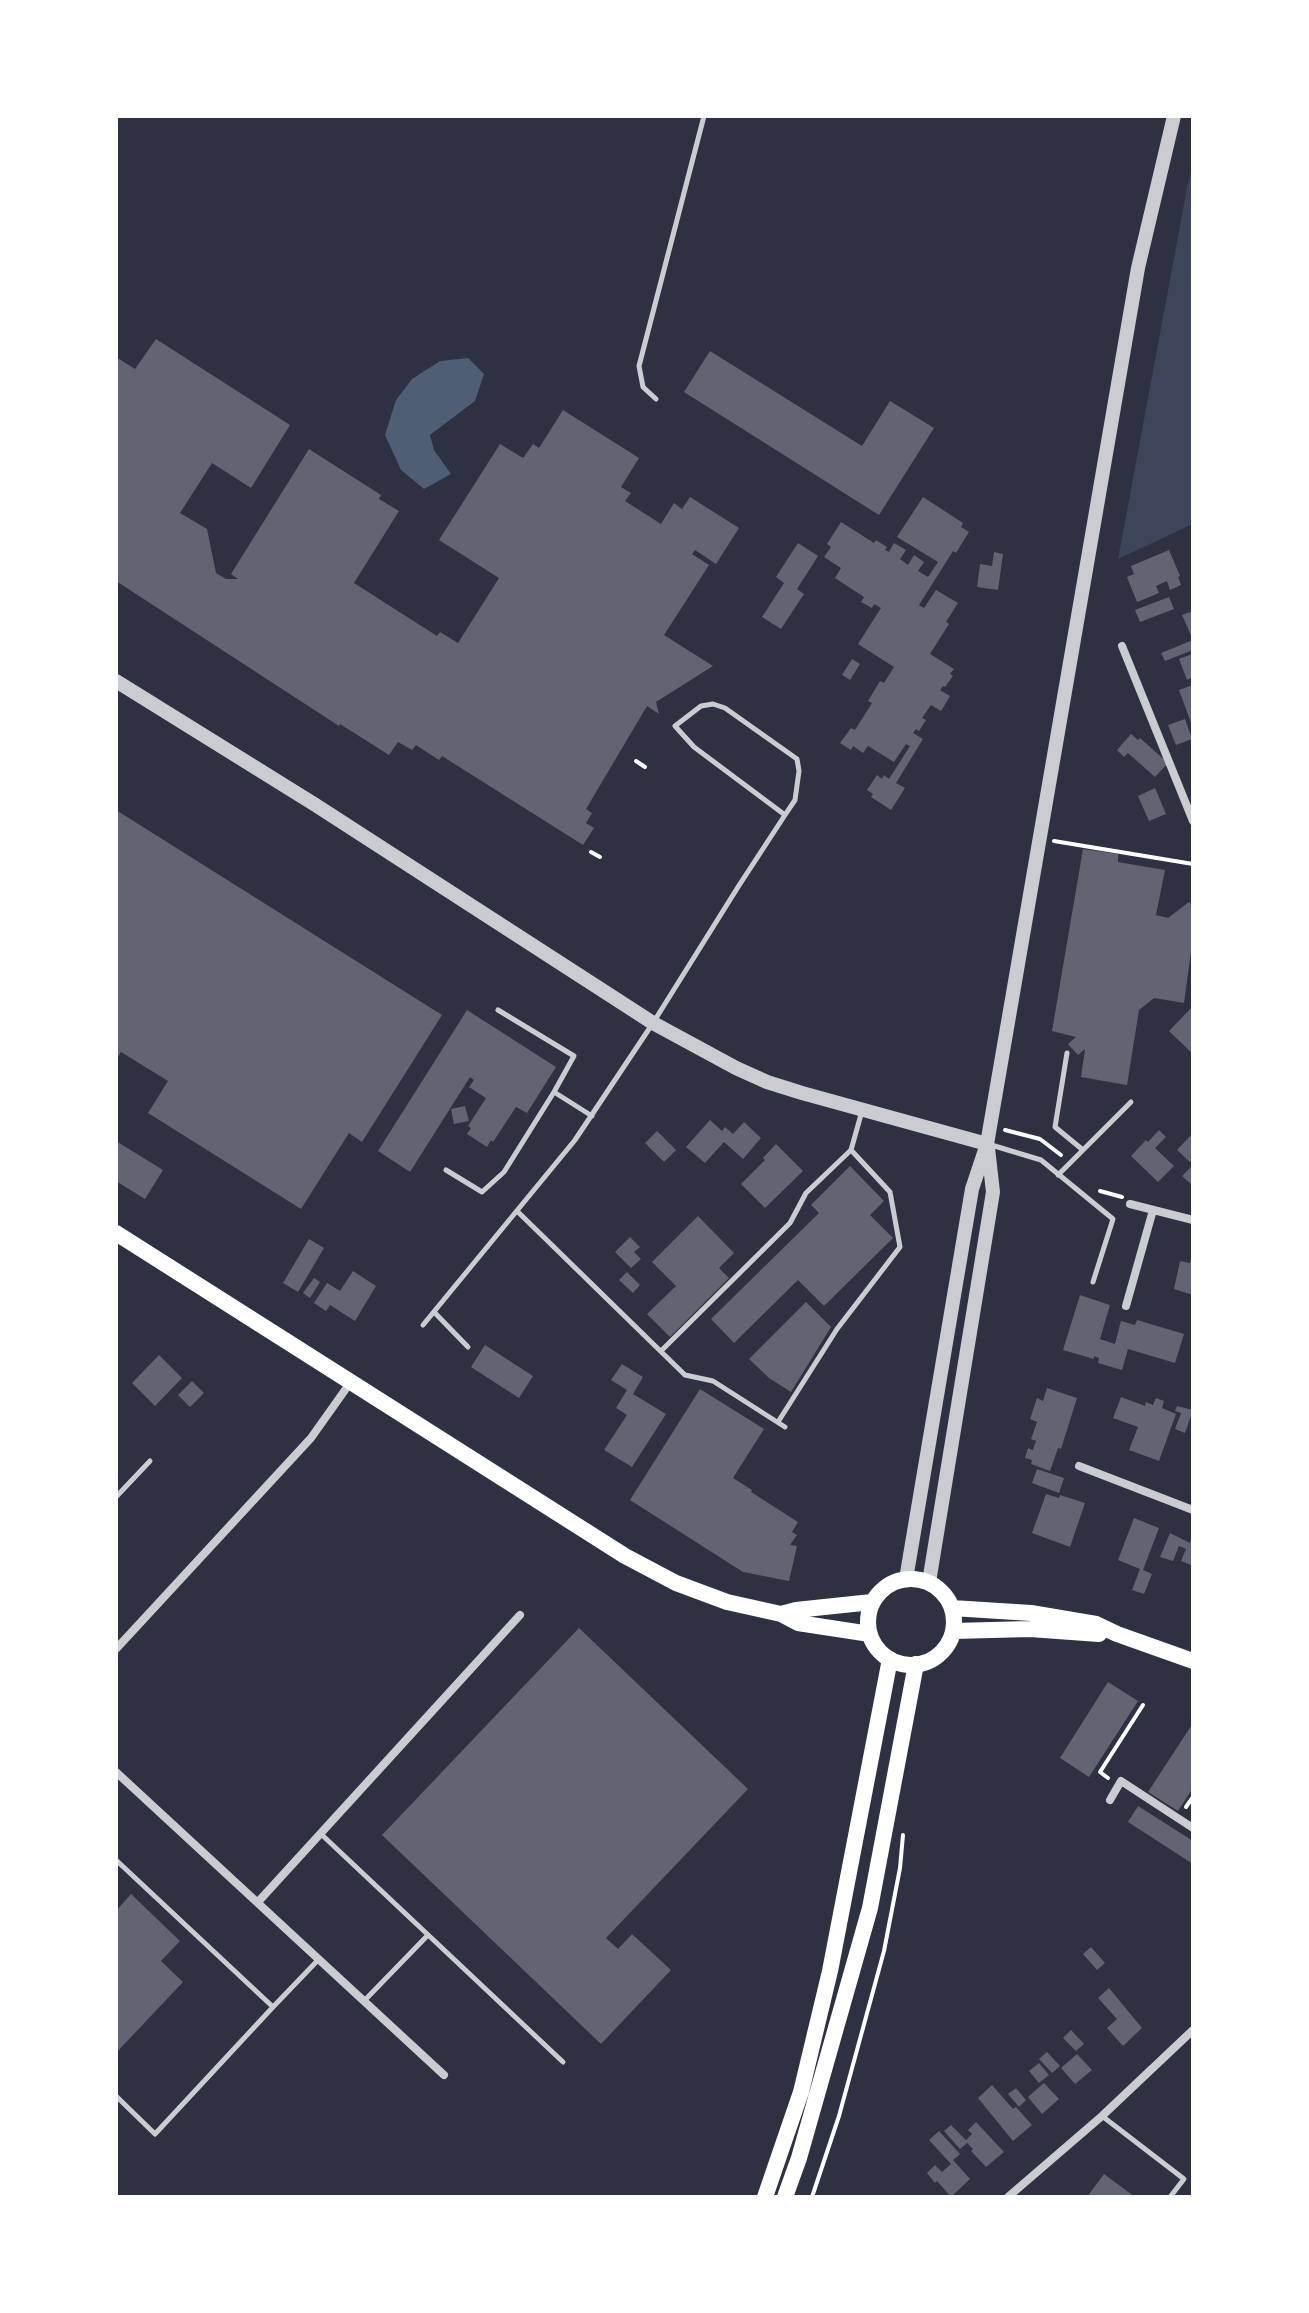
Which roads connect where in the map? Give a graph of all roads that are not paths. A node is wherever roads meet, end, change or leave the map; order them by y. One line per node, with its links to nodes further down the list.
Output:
1 (704, 116): 3 (lane)
2 (1174, 116): 15 (street)
3 (656, 399)
4 (1122, 646): 7 (street)
5 (116, 681): 9 (street)
6 (785, 815): 6 (lane); 9 (lane)
7 (1193, 821)
8 (498, 1010): 11 (lane)
9 (653, 1023): 13 (street); 14 (lane)
10 (1067, 1053): 17 (lane)
11 (554, 1092): 14 (lane); 18 (lane)
12 (1131, 1102): 17 (lane)
13 (862, 1110): 15 (street); 16 (lane)
14 (592, 1116): 22 (lane)
15 (987, 1144): 19 (lane); 38 (street); 39 (street)
16 (851, 1150): 30 (lane); 32 (lane)
17 (1083, 1150): 19 (lane)
18 (446, 1170)
19 (1058, 1175): 25 (lane)
20 (1130, 1204): 21 (street)
21 (1153, 1210): 23 (street); 26 (street)
22 (518, 1212): 27 (lane); 30 (lane)
23 (1193, 1220)
24 (116, 1233): 31 (main road)
25 (1093, 1282)
26 (1126, 1306)
27 (435, 1313): 28 (lane); 29 (lane)
28 (423, 1325)
29 (468, 1347)
30 (661, 1351): 32 (lane)
31 (351, 1382): 42 (main road); 47 (street)
32 (778, 1422): 33 (lane)
33 (785, 1427)
34 (150, 1461): 36 (lane)
35 (1079, 1466): 37 (street)
36 (116, 1497)
37 (1193, 1510)
38 (906, 1579): 39 (main road); 40 (main road)
39 (929, 1582): 41 (main road)
40 (872, 1602): 42 (main road); 45 (main road)
41 (952, 1608): 44 (main road); 46 (main road)
42 (781, 1614): 45 (main road)
43 (520, 1615): 54 (street)
44 (953, 1631): 46 (main road); 50 (main road)
45 (870, 1634): 48 (main road)
46 (1117, 1634): 49 (main road)
47 (116, 1649)
48 (890, 1659): 50 (main road); 66 (main road)
49 (1193, 1661)
50 (916, 1664): 67 (main road)
51 (116, 1772): 56 (street)
52 (1110, 1800): 53 (street)
53 (1193, 1828)
54 (321, 1834): 56 (street); 57 (lane)
55 (116, 1860): 60 (lane)
56 (258, 1902): 58 (street)
57 (428, 1935): 59 (lane); 62 (lane)
58 (319, 1959): 59 (street); 60 (lane)
59 (364, 2001): 63 (street)
60 (273, 2007): 64 (lane)
61 (1193, 2030): 65 (street)
62 (563, 2062)
63 (444, 2075)
64 (116, 2096)
65 (1102, 2116): 68 (street); 69 (lane)
66 (765, 2197)
67 (785, 2197)
68 (1008, 2197)
69 (1170, 2197)

